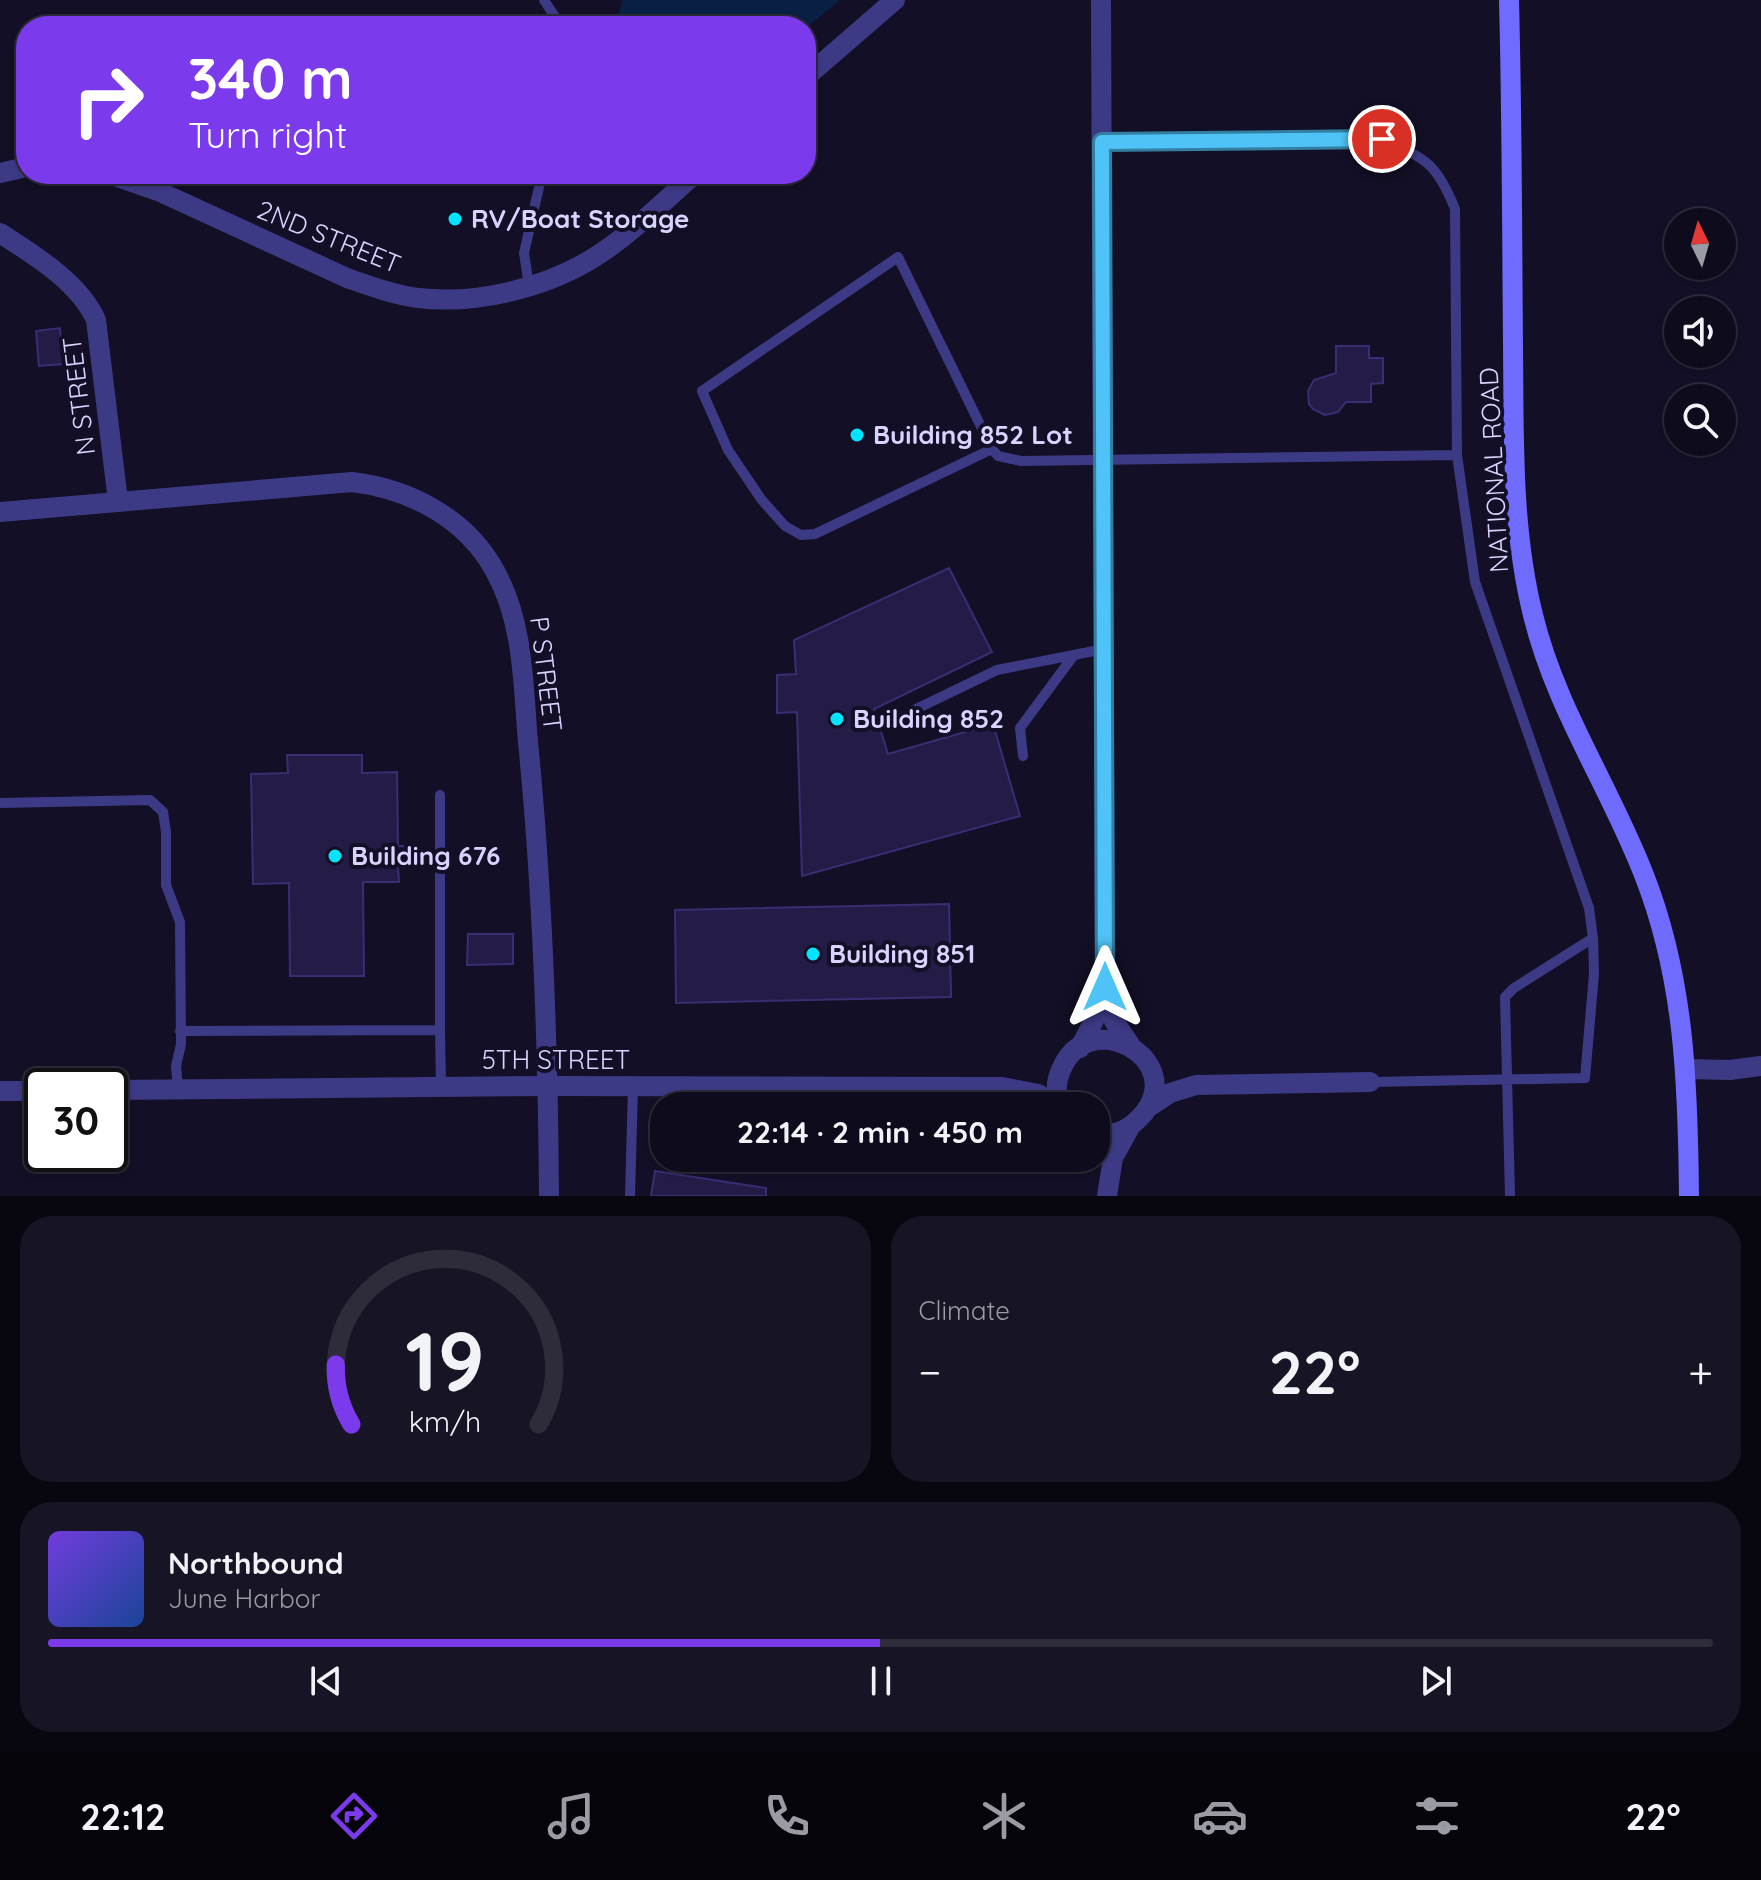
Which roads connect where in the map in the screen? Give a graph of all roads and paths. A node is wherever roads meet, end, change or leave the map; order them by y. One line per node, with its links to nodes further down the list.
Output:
1 (895, 0): 4 (street)
2 (1101, 0): 5 (street)
3 (1509, 0): 31 (main road, NATIONAL ROAD)
4 (816, 68)
5 (1102, 142): 12 (lane); 13 (street)
6 (138, 184): 10 (street, 2ND STREET)
7 (540, 184): 10 (lane)
8 (683, 184): 10 (street, 2ND STREET)
9 (0, 233): 14 (street, N STREET)
10 (529, 286)
11 (992, 449): 11 (lane); 13 (lane)
12 (1457, 455): 13 (lane); 22 (lane)
13 (1103, 461): 16 (street)
14 (118, 501): 15 (street, P STREET); 35 (street, P STREET)
15 (0, 512)
16 (1104, 649): 17 (lane); 23 (street)
17 (1074, 655): 18 (lane); 19 (lane)
18 (912, 711)
19 (1023, 756)
20 (440, 795): 24 (lane)
21 (0, 803): 25 (lane)
22 (1593, 938): 32 (lane); 32 (lane)
23 (1105, 987): 26 (street); 27 (street)
24 (440, 1030): 25 (lane); 37 (lane)
25 (180, 1031): 39 (lane)
26 (1131, 1046): 27 (street); 29 (street)
27 (1080, 1048): 28 (street, 5TH STREET)
28 (1064, 1063): 38 (street, 5TH STREET); 44 (street)
29 (1149, 1064): 34 (street); 45 (street)
30 (1761, 1066): 31 (street)
31 (1686, 1069): 53 (main road, NATIONAL ROAD)
32 (1507, 1081): 33 (lane); 52 (lane)
33 (1370, 1082): 34 (street)
34 (1196, 1085): 45 (street)
35 (548, 1086): 36 (street, 5TH STREET); 37 (street, 5TH STREET); 50 (street, P STREET)
36 (633, 1086): 38 (street, 5TH STREET); 51 (lane)
37 (441, 1087): 39 (street, 5TH STREET)
38 (1002, 1087): 43 (street, 5TH STREET)
39 (178, 1089): 40 (street, 5TH STREET)
40 (128, 1090)
41 (0, 1091): 42 (street)
42 (24, 1091)
43 (1028, 1092)
44 (1056, 1092)
45 (1149, 1107): 46 (street)
46 (1129, 1129): 47 (street); 49 (street)
47 (1110, 1134)
48 (1102, 1172): 49 (street)
49 (1107, 1193)
50 (549, 1196)
51 (630, 1196)
52 (1510, 1196)
53 (1689, 1196)

